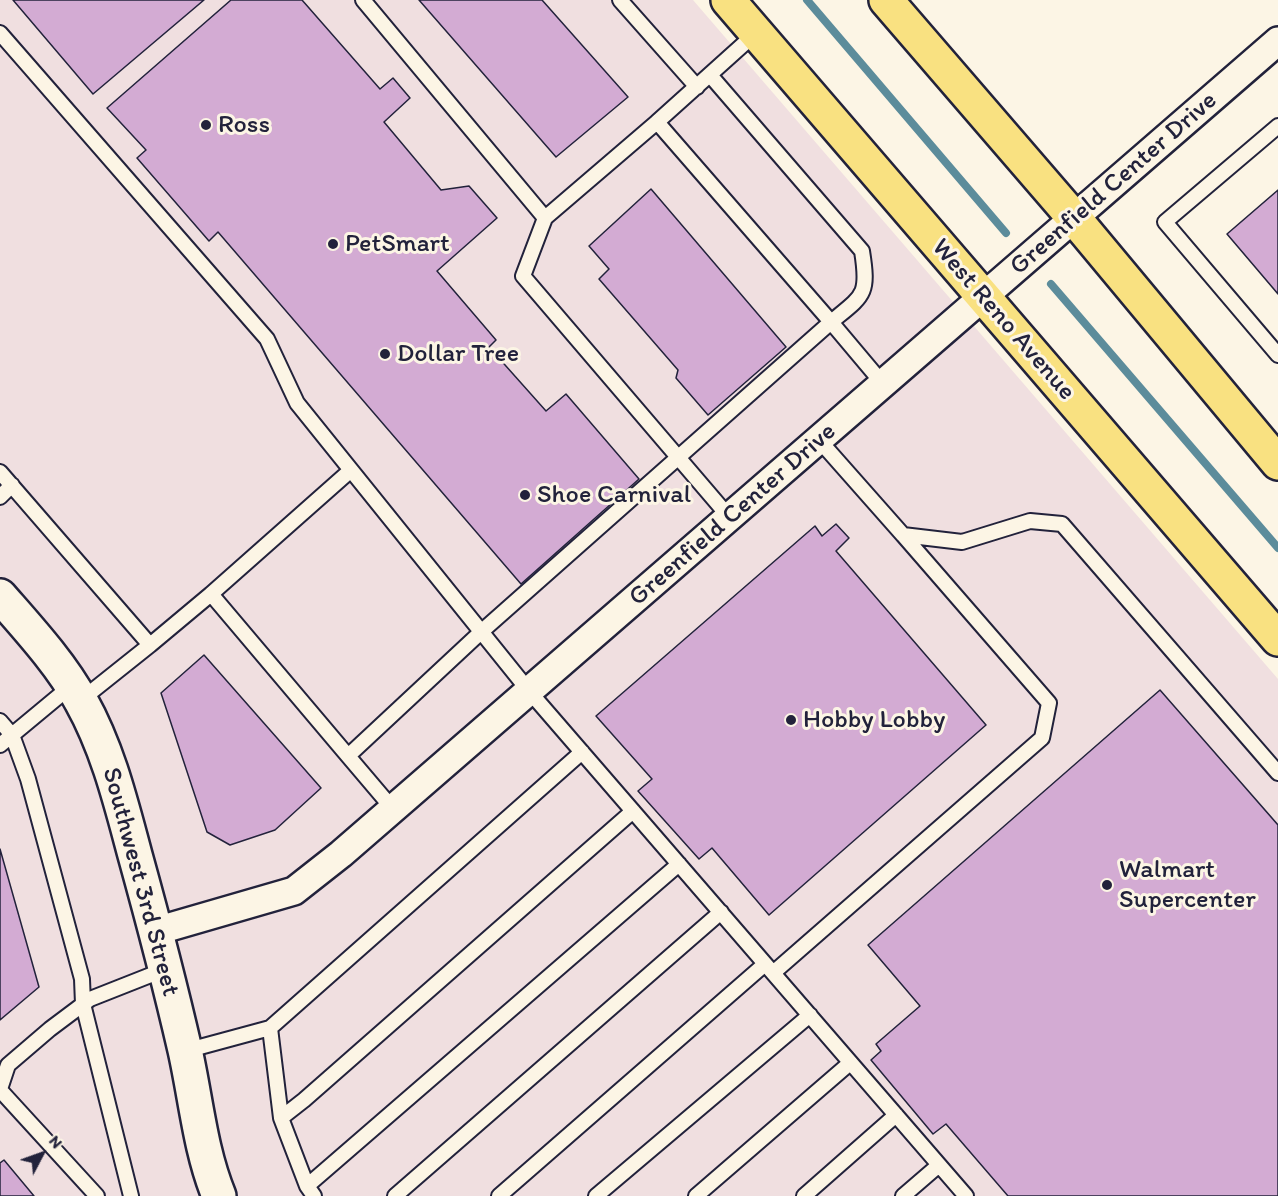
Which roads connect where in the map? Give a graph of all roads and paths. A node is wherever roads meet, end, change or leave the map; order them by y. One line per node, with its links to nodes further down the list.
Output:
1 (363, 0): 13 (lane)
2 (620, 0): 9 (lane)
3 (728, 0): 6 (main road, West Reno Avenue)
4 (886, 0): 12 (main road)
5 (0, 33): 21 (lane)
6 (756, 33): 8 (lane); 14 (main road, West Reno Avenue)
7 (1278, 41): 12 (street, Greenfield Center Drive)
8 (710, 75): 9 (lane); 15 (lane)
9 (697, 87): 10 (lane)
10 (657, 122): 13 (lane); 15 (lane)
11 (1278, 126): 16 (lane)
12 (1074, 218): 14 (street, Greenfield Center Drive); 20 (main road)
13 (545, 219): 19 (lane)
14 (984, 298): 17 (street, Greenfield Center Drive); 30 (main road, West Reno Avenue)
15 (831, 322): 17 (lane); 19 (lane)
16 (1278, 355)
17 (884, 385): 18 (street, Greenfield Center Drive)
18 (819, 440): 25 (street, Greenfield Center Drive); 26 (lane)
19 (678, 458): 25 (lane); 29 (lane)
20 (1278, 463)
21 (351, 470): 27 (lane); 29 (lane)
22 (0, 472): 23 (lane)
23 (12, 485): 24 (lane); 31 (lane)
24 (0, 497)
25 (730, 518): 32 (street, Greenfield Center Drive)
26 (903, 535): 39 (lane); 46 (lane)
27 (211, 594): 31 (lane); 38 (lane)
28 (0, 597): 33 (main road, Southwest 3rd Street)
29 (481, 632): 32 (lane); 38 (lane)
30 (1278, 639)
31 (150, 645): 33 (lane)
32 (529, 691): 37 (lane); 40 (street, Greenfield Center Drive)
33 (76, 693): 35 (lane); 44 (main road, Southwest 3rd Street)
34 (0, 721): 35 (lane)
35 (12, 735): 36 (lane); 47 (lane)
36 (0, 745)
37 (582, 753): 41 (lane); 49 (lane)
38 (348, 756): 40 (lane)
39 (1278, 773)
40 (393, 809): 44 (street, Greenfield Center Drive)
41 (633, 811): 42 (lane); 54 (lane)
42 (678, 864): 43 (lane); 56 (lane)
43 (721, 912): 46 (lane); 60 (lane)
44 (156, 931): 45 (main road, Southwest 3rd Street)
45 (166, 969): 47 (lane); 50 (main road, Southwest 3rd Street)
46 (769, 969): 48 (lane); 61 (lane)
47 (83, 1004): 52 (lane); 58 (lane)
48 (810, 1015): 51 (lane); 62 (lane)
49 (270, 1028): 50 (lane); 54 (lane)
50 (185, 1051): 59 (main road, Southwest 3rd Street)
51 (850, 1063): 53 (lane); 63 (lane)
52 (0, 1090): 57 (lane)
53 (896, 1115): 55 (lane); 64 (lane)
54 (281, 1118): 56 (lane)
55 (939, 1165): 65 (lane); 66 (lane)
56 (311, 1191)
57 (97, 1196)
58 (131, 1196)
59 (219, 1196)
60 (395, 1196)
61 (499, 1196)
62 (596, 1196)
63 (696, 1196)
64 (804, 1196)
65 (903, 1196)
66 (966, 1196)

